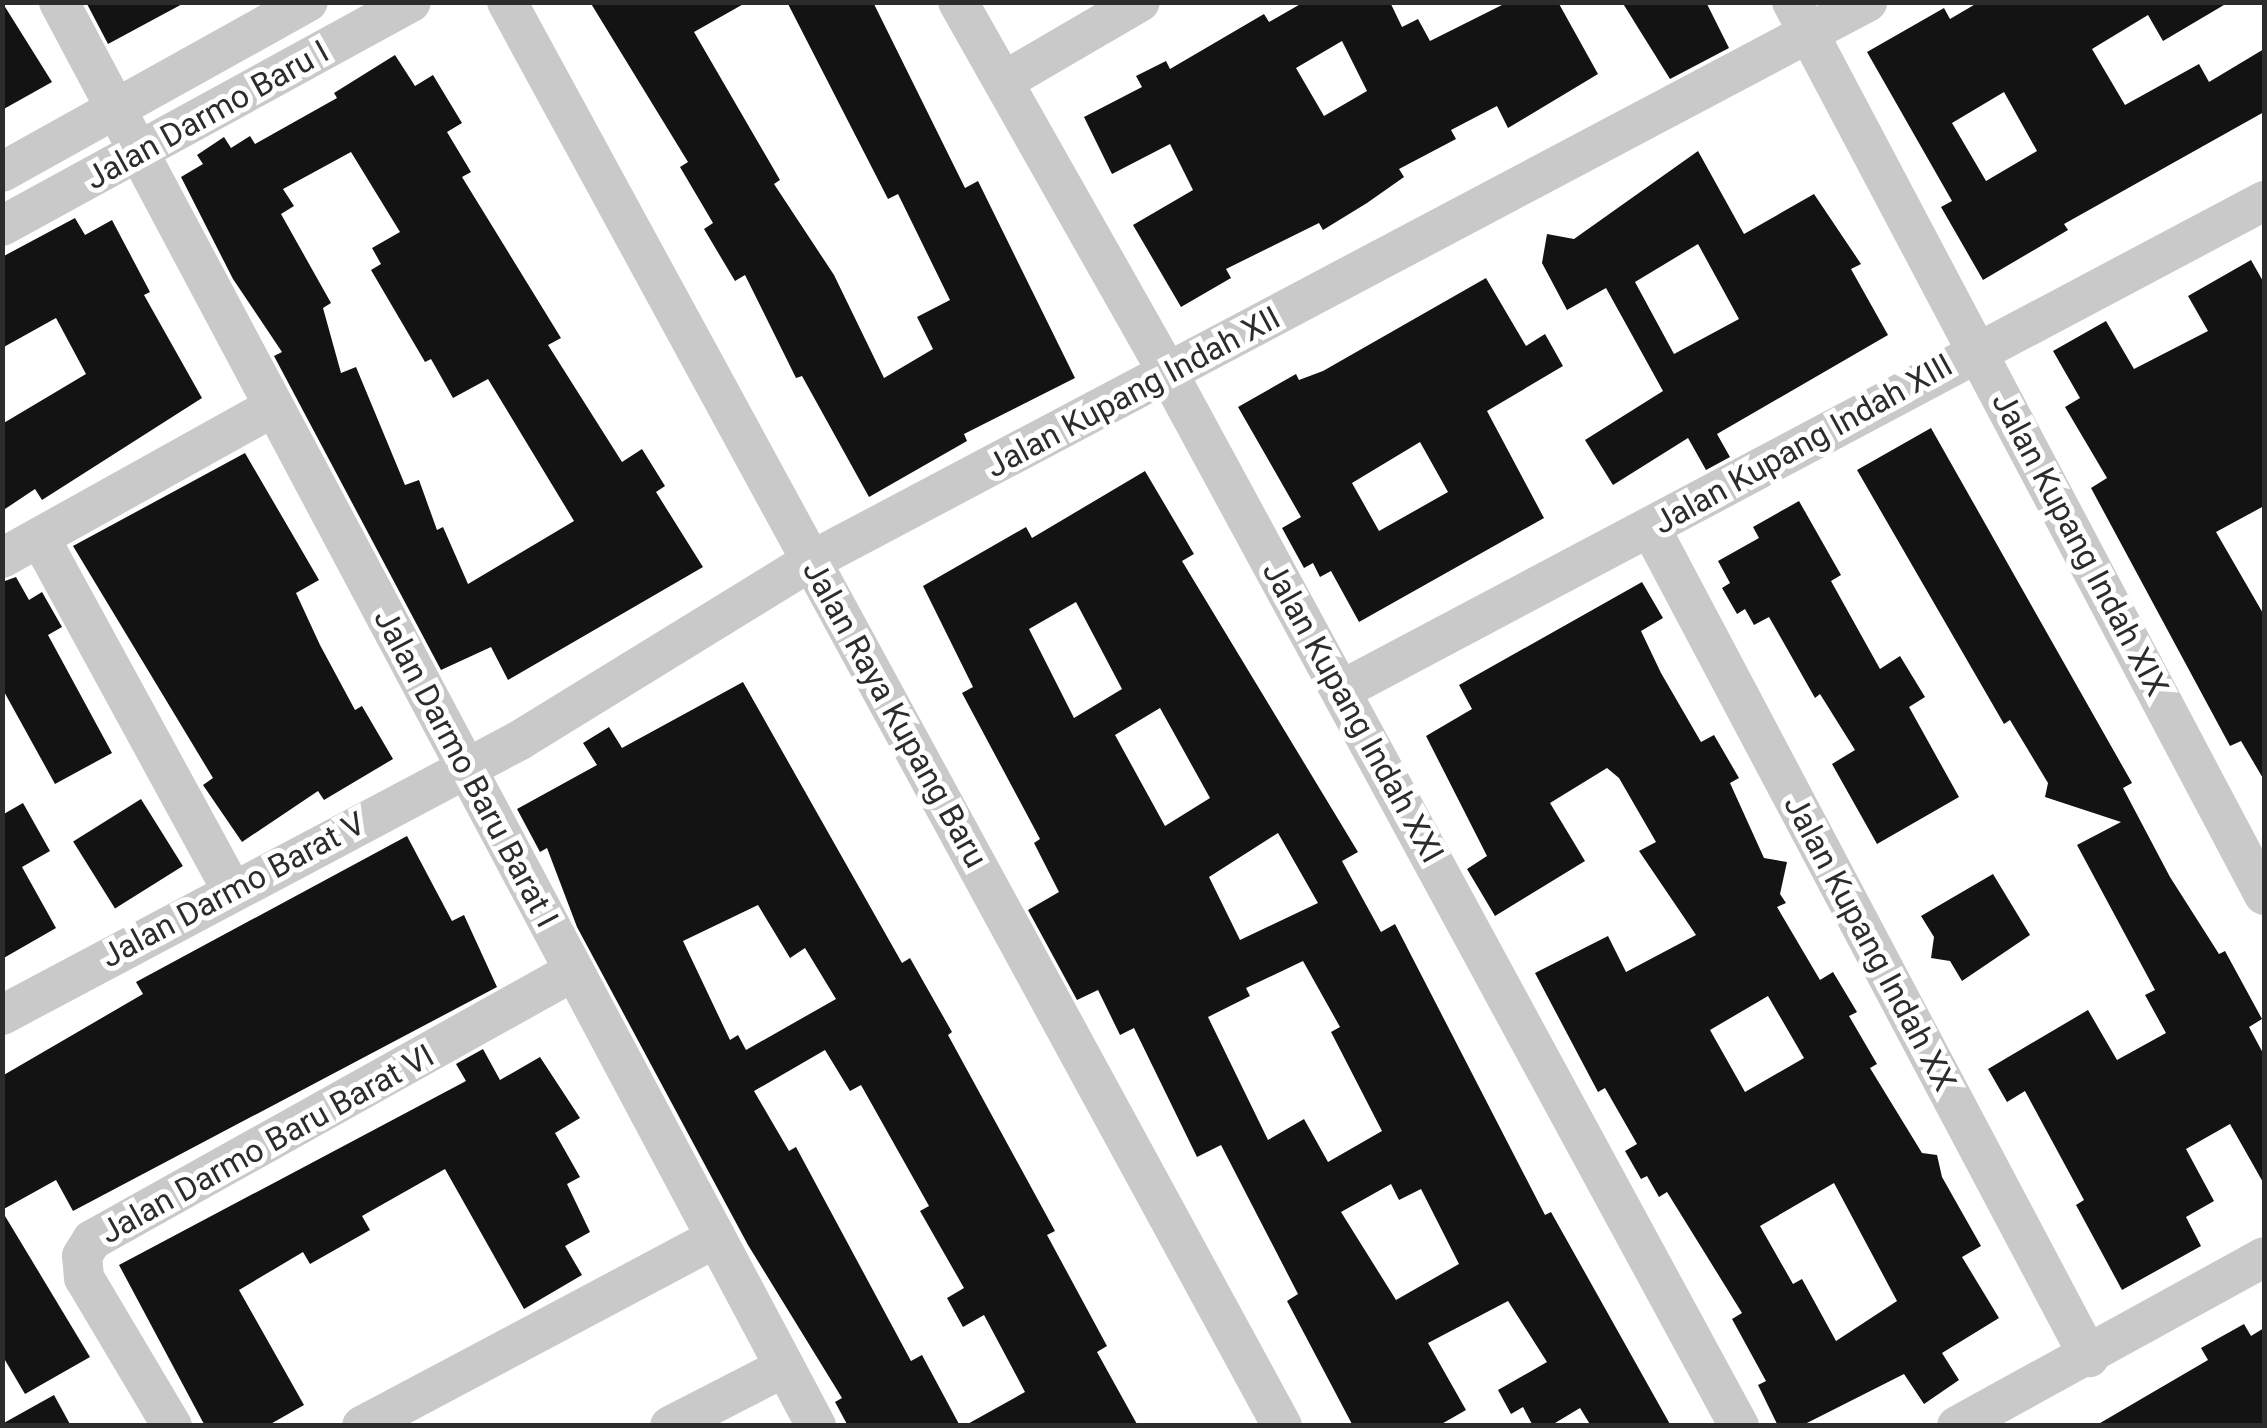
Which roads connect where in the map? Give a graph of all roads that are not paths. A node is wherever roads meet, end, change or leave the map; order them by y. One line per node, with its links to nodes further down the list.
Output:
1 (58, 2): 10 (street, Jalan Darmo Baru Barat I)
2 (308, 2): 10 (street, Jalan Darmo Baru I)
3 (412, 2): 11 (street, Jalan Darmo Baru I)
4 (507, 2): 21 (street, Jalan Raya Kupang Baru)
5 (958, 2): 9 (street, Jalan Kupang Indah XXI)
6 (1140, 2): 9 (street)
7 (1867, 2): 8 (street, Jalan Kupang Indah XII)
8 (1801, 18): 15 (street, Jalan Kupang Indah XIX); 16 (street, Jalan Kupang Indah XII)
9 (1004, 80): 16 (street, Jalan Kupang Indah XXI)
10 (117, 110): 11 (street, Jalan Darmo Baru Barat I); 12 (street, Jalan Darmo Baru I)
11 (138, 156): 14 (street, Jalan Darmo Baru I); 17 (street, Jalan Darmo Baru Barat I)
12 (2, 172)
13 (2264, 200): 15 (street, Jalan Kupang Indah XIII)
14 (2, 226)
15 (1978, 348): 18 (street, Jalan Kupang Indah XIII); 25 (street, Jalan Kupang Indah XIX)
16 (1168, 373): 21 (street, Jalan Kupang Indah XII); 22 (street, Jalan Kupang Indah XXI)
17 (272, 408): 19 (street); 23 (street, Jalan Darmo Baru Barat I)
18 (1651, 528): 22 (street, Jalan Kupang Indah XIII); 30 (street, Jalan Kupang Indah XX)
19 (40, 538): 20 (street); 24 (street)
20 (2, 558)
21 (812, 561): 23 (street, Jalan Kupang Indah XII); 36 (street, Jalan Raya Kupang Baru)
22 (1342, 690): 37 (street, Jalan Kupang Indah XXI)
23 (466, 767): 24 (street, Jalan Darmo Barat V); 26 (street, Jalan Darmo Baru Barat I)
24 (231, 888): 27 (street, Jalan Darmo Barat V)
25 (2264, 896)
26 (574, 970): 28 (street, Jalan Darmo Baru Barat I); 33 (street, Jalan Darmo Baru Barat VI)
27 (5, 1009)
28 (716, 1238): 31 (street, Jalan Darmo Baru Barat I); 32 (street)
29 (2264, 1257): 30 (street)
30 (2089, 1357): 38 (street)
31 (785, 1367): 34 (street); 35 (street, Jalan Darmo Baru Barat I)
32 (376, 1422)
33 (172, 1426)
34 (670, 1426)
35 (816, 1426)
36 (1282, 1426)
37 (1739, 1426)
38 (1957, 1426)

